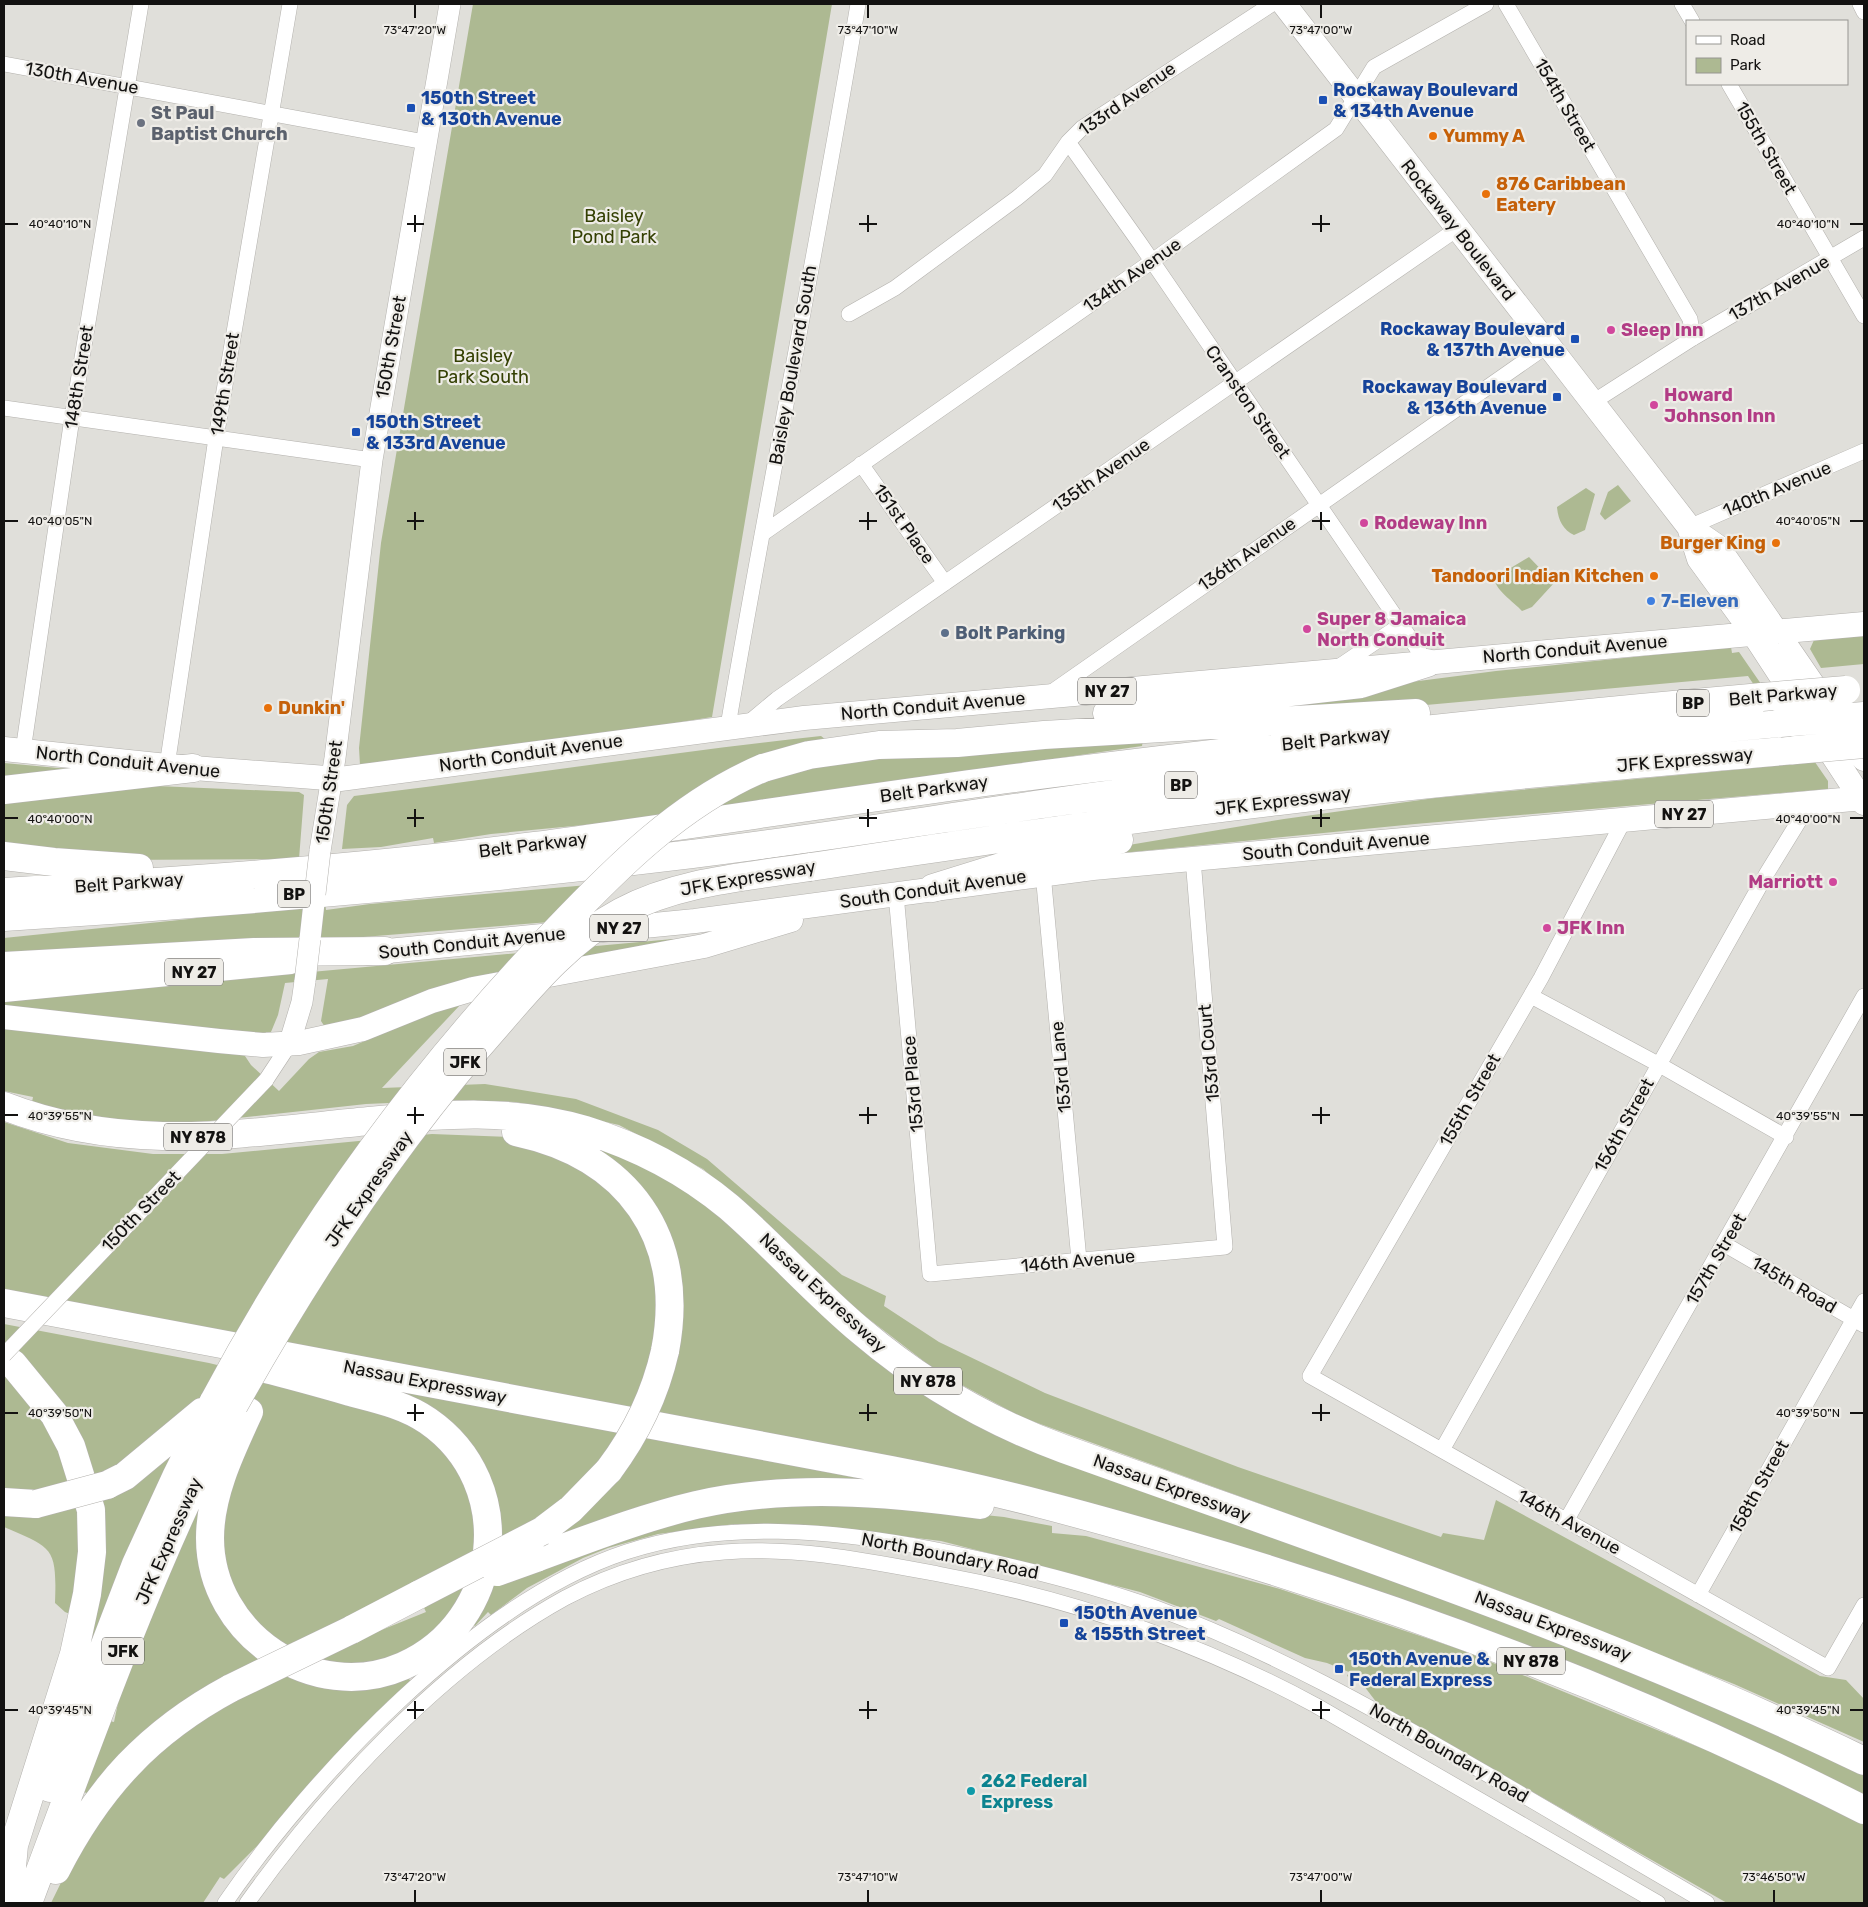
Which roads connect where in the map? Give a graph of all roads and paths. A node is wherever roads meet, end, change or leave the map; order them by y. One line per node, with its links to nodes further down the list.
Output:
1 (141, 4): 15 (street, 148th Street)
2 (290, 4): 17 (street, 149th Street)
3 (450, 4): 18 (main road, 150th Street)
4 (858, 4): 38 (street, Baisley Boulevard South)
5 (1272, 4): 19 (street, 133rd Avenue)
6 (1284, 4): 16 (main road, Rockaway Boulevard)
7 (1486, 4): 16 (street, 134th Avenue)
8 (1506, 4): 26 (street, 154th Street)
9 (1682, 4): 12 (street)
10 (1860, 4): 11 (street)
11 (1864, 12)
12 (1691, 20)
13 (4, 64): 15 (street, 130th Avenue)
14 (1730, 85): 22 (street, 155th Street)
15 (126, 87): 17 (street, 130th Avenue); 31 (street, 148th Street)
16 (1356, 100): 20 (main road, Rockaway Boulevard); 23 (street, 134th Avenue)
17 (270, 113): 18 (street, 130th Avenue); 32 (street, 149th Street)
18 (425, 142): 34 (main road, 150th Street)
19 (1068, 142): 23 (street, Cranston Street); 24 (street, 133rd Avenue)
20 (1457, 228): 27 (main road, Rockaway Boulevard); 28 (street, 135th Avenue)
21 (1864, 238): 22 (street, 137th Avenue)
22 (1830, 258): 25 (street, 155th Street); 26 (street, 137th Avenue)
23 (1151, 262): 28 (street, Cranston Street); 35 (street, 134th Avenue)
24 (849, 314)
25 (1864, 316)
26 (1693, 338): 29 (street, 137th Avenue)
27 (1548, 345): 29 (main road, Rockaway Boulevard); 36 (street, 136th Avenue)
28 (1234, 383): 36 (street, Cranston Street); 39 (street, 135th Avenue)
29 (1592, 402): 37 (main road, Rockaway Boulevard)
30 (4, 408): 31 (street)
31 (72, 418): 32 (street); 51 (street, 148th Street)
32 (216, 438): 34 (street); 53 (street, 149th Street)
33 (1864, 451): 37 (street, 140th Avenue)
34 (372, 460): 54 (main road, 150th Street)
35 (862, 464): 38 (street, 134th Avenue); 39 (street, 151st Place)
36 (1318, 504): 40 (street, Cranston Street); 48 (street, 136th Avenue)
37 (1689, 526): 42 (main road, Rockaway Boulevard)
38 (762, 534): 49 (street, Baisley Boulevard South)
39 (945, 583): 49 (street, 135th Avenue)
40 (1402, 624): 43 (street, Cranston Street); 44 (street)
41 (1864, 624): 42 (main road, North Conduit Avenue / NY 27)
42 (1764, 632): 43 (main road, North Conduit Avenue / NY 27); 52 (main road, Rockaway Boulevard); 57 (main road, Rockaway Boulevard)
43 (1427, 663): 44 (main road, North Conduit Avenue / NY 27); 48 (highway)
44 (1331, 672): 48 (main road, North Conduit Avenue / NY 27)
45 (1855, 689): 46 (highway, Belt Parkway / BP, bridge)
46 (1625, 709): 48 (highway); 62 (highway, Belt Parkway / BP)
47 (1864, 716): 67 (highway, Belt Parkway / BP, bridge)
48 (1044, 717): 49 (main road, North Conduit Avenue / NY 27); 88 (highway, JFK Expressway / JFK, bridge)
49 (738, 725): 54 (main road, North Conduit Avenue / NY 27)
50 (1864, 744): 55 (highway, JFK Expressway / JFK, bridge)
51 (14, 750): 53 (main road, North Conduit Avenue / NY 27)
52 (1864, 759)
53 (180, 767): 54 (main road, North Conduit Avenue / NY 27); 56 (highway)
54 (331, 779): 74 (main road, 150th Street, bridge)
55 (1431, 784): 64 (highway); 88 (highway, JFK Expressway / JFK, bridge)
56 (4, 790)
57 (1863, 800): 58 (main road, South Conduit Avenue / NY 27)
58 (1810, 803): 59 (main road, South Conduit Avenue / NY 27); 75 (street, 156th Street)
59 (1624, 820): 61 (main road, South Conduit Avenue / NY 27); 71 (street, 155th Street)
60 (4, 856): 62 (highway)
61 (1192, 859): 63 (main road, South Conduit Avenue / NY 27); 80 (street, 153rd Court)
62 (276, 872): 67 (highway, Belt Parkway / BP)
63 (1043, 873): 64 (main road, South Conduit Avenue / NY 27); 81 (street, 153rd Lane)
64 (932, 888): 65 (main road, South Conduit Avenue / NY 27)
65 (896, 894): 66 (main road, South Conduit Avenue / NY 27); 82 (street, 153rd Place)
66 (852, 900): 68 (main road, South Conduit Avenue / NY 27); 74 (main road)
67 (6, 911)
68 (385, 951): 69 (highway); 70 (main road, South Conduit Avenue / NY 27)
69 (4, 966)
70 (4, 990)
71 (1531, 996): 75 (street); 87 (street, 155th Street)
72 (1864, 996): 78 (street, 157th Street)
73 (4, 1017): 74 (main road)
74 (289, 1044): 86 (street, 150th Street, bridge)
75 (1658, 1064): 78 (street); 89 (street, 156th Street)
76 (4, 1106): 77 (highway, Nassau Expressway / NY 878)
77 (325, 1125): 94 (highway, bridge); 96 (highway, Nassau Expressway / NY 878)
78 (1786, 1137): 79 (street, 157th Street)
79 (1724, 1244): 85 (street, 145th Road); 91 (street, 157th Street)
80 (1225, 1247): 81 (street, 146th Avenue)
81 (1079, 1260): 82 (street, 146th Avenue)
82 (930, 1274)
83 (1864, 1301): 85 (street, 158th Street)
84 (4, 1304): 88 (highway); 92 (highway, Nassau Expressway / NY 878)
85 (1859, 1322): 93 (street, 158th Street)
86 (4, 1356): 98 (highway)
87 (1310, 1376): 89 (street, 146th Avenue)
88 (232, 1406): 90 (highway, bridge); 98 (highway, JFK Expressway / JFK)
89 (1442, 1450): 91 (street, 146th Avenue)
90 (4, 1502)
91 (1566, 1521): 93 (street, 146th Avenue)
92 (1185, 1544): 94 (highway, bridge); 97 (highway, Nassau Expressway / NY 878)
93 (1698, 1595): 95 (street, 146th Avenue)
94 (422, 1598): 99 (highway, bridge)
95 (1864, 1606)
96 (1864, 1761)
97 (1864, 1810)
98 (15, 1902)
99 (40, 1903)
100 (225, 1903): 103 (street, North Boundary Road)
101 (247, 1903): 102 (street, North Boundary Road)
102 (1658, 1903)
103 (1707, 1903)

